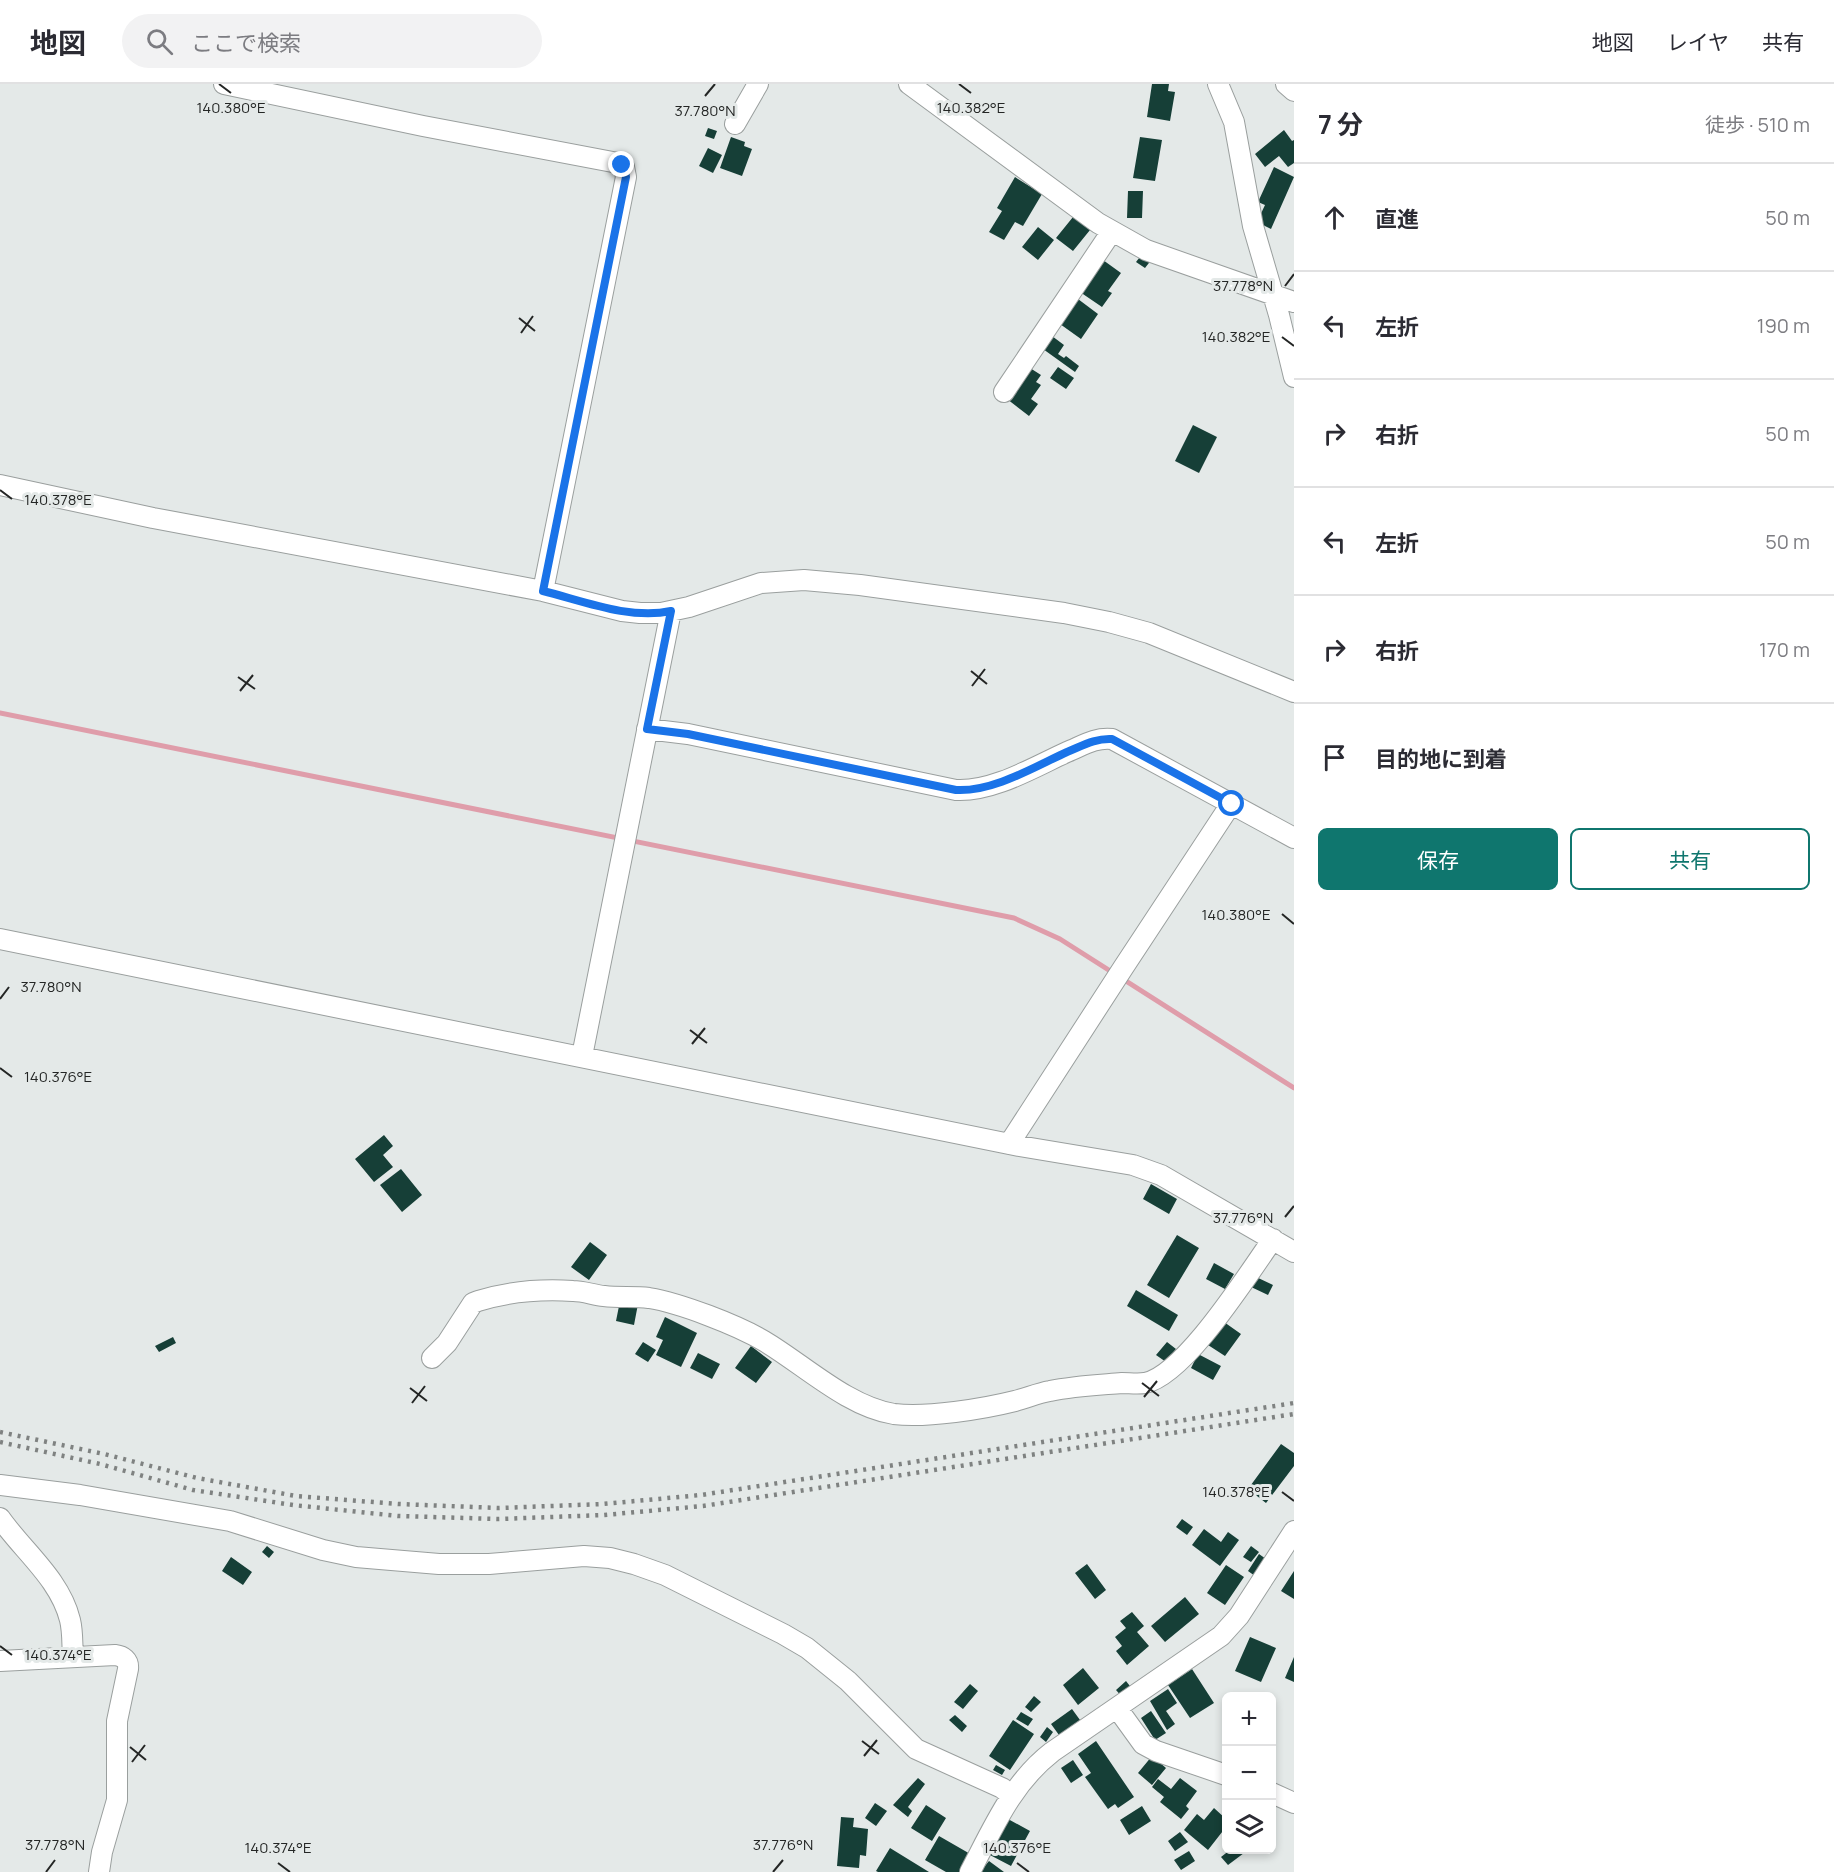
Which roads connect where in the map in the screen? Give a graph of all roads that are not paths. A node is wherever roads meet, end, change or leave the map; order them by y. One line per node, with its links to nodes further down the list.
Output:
1 (224, 84): 14 (street)
2 (758, 84): 7 (street)
3 (909, 84): 8 (street)
4 (1218, 84): 9 (street)
5 (1286, 84): 6 (street)
6 (1294, 91)
7 (735, 124)
8 (1112, 231): 9 (street); 12 (street)
9 (1273, 294): 10 (street); 11 (street)
10 (1294, 302)
11 (1294, 376)
12 (1004, 392)
13 (0, 485): 14 (street)
14 (543, 591): 15 (street)
15 (671, 611): 16 (street); 17 (street)
16 (1294, 692)
17 (647, 729): 18 (street); 21 (street)
18 (1232, 804): 19 (street); 22 (street)
19 (1294, 838)
20 (0, 939): 21 (street)
21 (582, 1056): 22 (street)
22 (1009, 1144): 23 (street)
23 (1273, 1239): 24 (street); 25 (street)
24 (1294, 1252)
25 (432, 1358)
26 (0, 1485): 33 (street)
27 (0, 1518): 29 (street)
28 (1294, 1531): 31 (street)
29 (73, 1657): 30 (street); 36 (street)
30 (0, 1661)
31 (1117, 1708): 32 (street); 33 (street)
32 (1222, 1773)
33 (1011, 1795): 37 (street)
34 (1276, 1795): 35 (street)
35 (1294, 1803)
36 (99, 1872)
37 (970, 1872)

